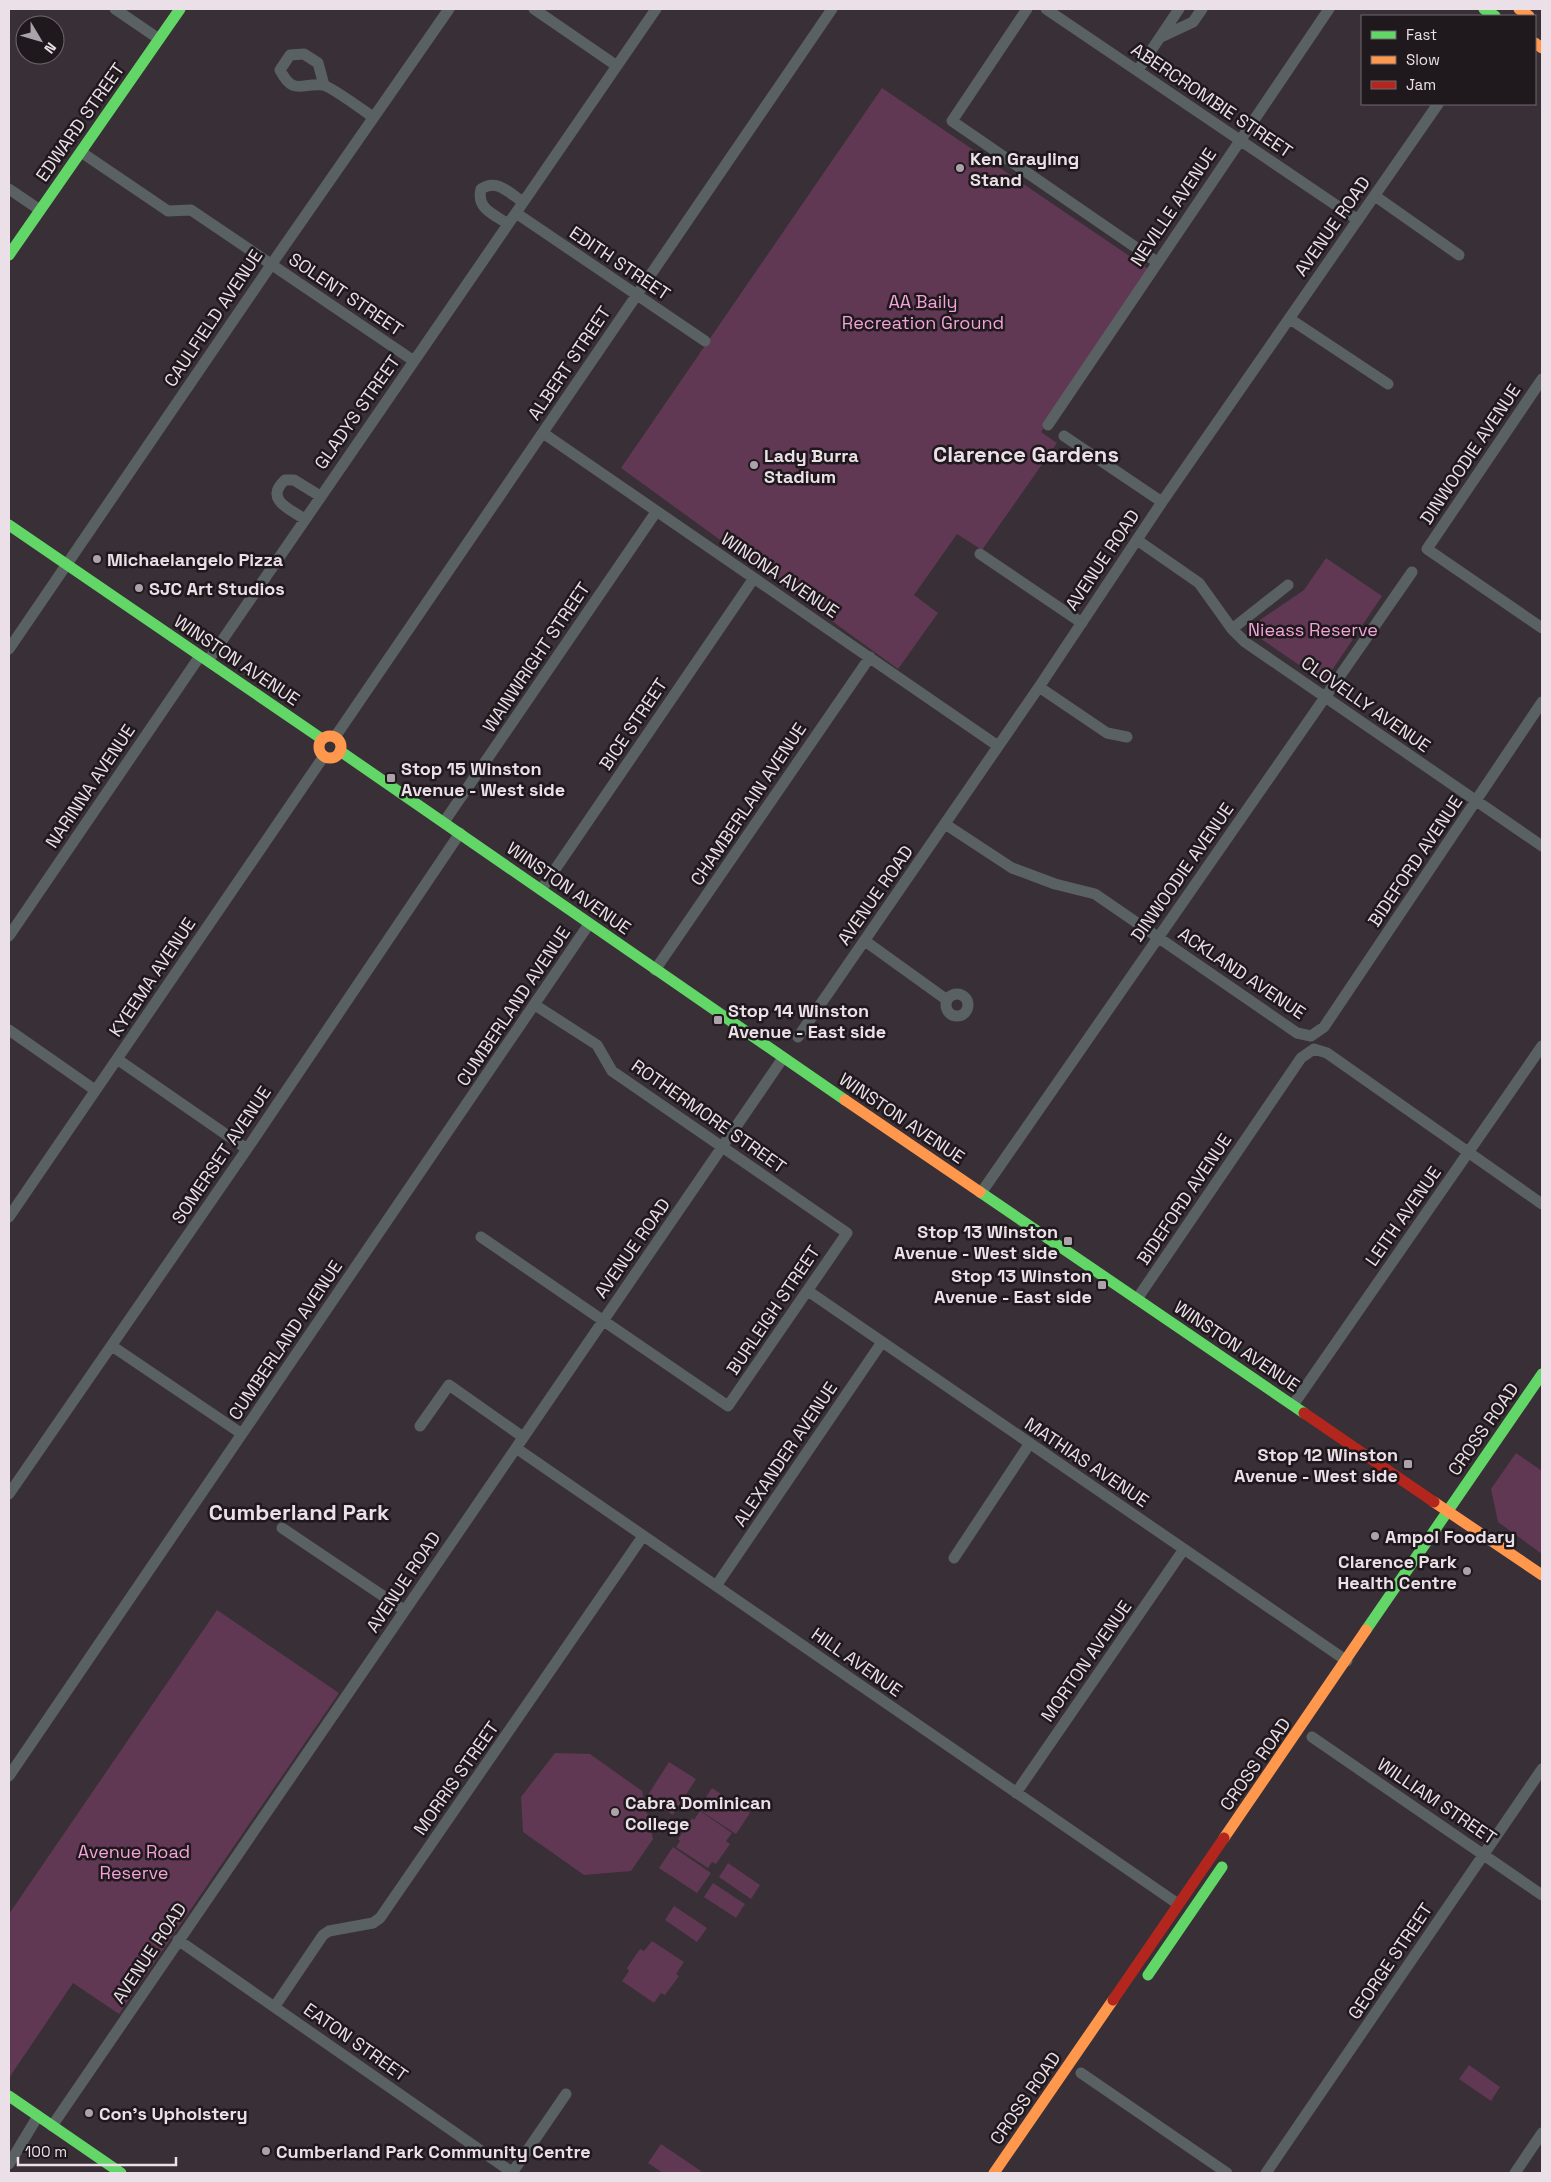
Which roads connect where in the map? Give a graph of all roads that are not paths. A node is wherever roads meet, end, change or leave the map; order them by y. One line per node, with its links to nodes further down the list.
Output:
1 (114, 9): 13 (street)
2 (180, 9): 13 (main road, EDWARD STREET)
3 (449, 9): 18 (street, CAULFIELD AVENUE)
4 (534, 9): 14 (street)
5 (656, 9): 14 (street, GLADYS STREET)
6 (832, 9): 32 (street, ALBERT STREET)
7 (1027, 9): 30 (street)
8 (1046, 9): 15 (street, ABERCROMBIE STREET)
9 (1179, 9): 12 (street)
10 (1202, 9): 12 (street)
11 (1328, 9): 19 (street, NEVILLE AVENUE)
12 (1160, 38): 15 (street)
13 (159, 39): 20 (main road, EDWARD STREET)
14 (617, 66): 23 (street, GLADYS STREET)
15 (1138, 70): 19 (street, ABERCROMBIE STREET)
16 (324, 85): 18 (street)
17 (1437, 105): 22 (street, AVENUE ROAD)
18 (373, 117): 31 (street, CAULFIELD AVENUE)
19 (1240, 139): 26 (street, ABERCROMBIE STREET); 30 (street, NEVILLE AVENUE)
20 (81, 152): 24 (main road, EDWARD STREET); 31 (street, SOLENT STREET)
21 (9, 189): 24 (street)
22 (1375, 196): 26 (street, AVENUE ROAD); 29 (street)
23 (523, 202): 25 (street, GLADYS STREET); 27 (street)
24 (40, 210): 28 (main road, EDWARD STREET)
25 (516, 213): 27 (street, GLADYS STREET); 32 (street, EDITH STREET)
26 (1358, 220): 33 (street, AVENUE ROAD)
27 (508, 224): 35 (street, GLADYS STREET)
28 (9, 255)
29 (1459, 255)
30 (1157, 262): 38 (street, NEVILLE AVENUE)
31 (271, 265): 35 (street, SOLENT STREET); 48 (street, CAULFIELD AVENUE)
32 (637, 296): 34 (street, EDITH STREET); 39 (street, ALBERT STREET)
33 (1290, 319): 37 (street); 42 (street, AVENUE ROAD)
34 (705, 341)
35 (414, 361): 41 (street, GLADYS STREET)
36 (1542, 379): 53 (street, DINWOODIE AVENUE)
37 (1388, 384)
38 (1048, 426)
39 (543, 433): 43 (street, WINONA AVENUE); 61 (street, ALBERT STREET)
40 (1064, 436): 42 (street)
41 (320, 496): 44 (street, GLADYS STREET); 44 (street, GLADYS STREET)
42 (1162, 502): 46 (street, AVENUE ROAD)
43 (656, 512): 50 (street, WINONA AVENUE); 68 (street, WAINWRIGHT STREET)
44 (305, 519): 57 (street, GLADYS STREET)
45 (9, 525): 48 (main road, WINSTON AVENUE)
46 (1137, 540): 52 (street, AVENUE ROAD); 54 (street, CLOVELLY AVENUE)
47 (980, 554): 52 (street)
48 (67, 565): 55 (street, CAULFIELD AVENUE); 57 (main road, WINSTON AVENUE)
49 (1412, 572): 59 (street, DINWOODIE AVENUE)
50 (754, 578): 56 (street, WINONA AVENUE); 72 (street, BICE STREET)
51 (1288, 585): 54 (street)
52 (1082, 623): 58 (street, AVENUE ROAD)
53 (1542, 628)
54 (1232, 629): 59 (street, CLOVELLY AVENUE)
55 (9, 649)
56 (870, 657): 64 (street, WINONA AVENUE); 77 (street, CHAMBERLAIN AVENUE)
57 (204, 659): 63 (main road, WINSTON AVENUE); 74 (street, NARINNA AVENUE)
58 (1040, 686): 62 (street); 64 (street, AVENUE ROAD)
59 (1326, 697): 67 (street, CLOVELLY AVENUE); 75 (street, DINWOODIE AVENUE)
60 (1542, 702): 67 (street, BIDEFORD AVENUE)
61 (335, 737): 63 (main road); 65 (main road)
62 (1128, 737)
63 (322, 739): 66 (main road)
64 (998, 746): 69 (street, AVENUE ROAD)
65 (340, 751): 66 (main road); 68 (main road, WINSTON AVENUE)
66 (324, 756): 85 (street, KYEEMA AVENUE)
67 (1476, 801): 71 (street, CLOVELLY AVENUE); 81 (street, BIDEFORD AVENUE)
68 (444, 822): 70 (main road, WINSTON AVENUE)
69 (945, 824): 75 (street, ACKLAND AVENUE); 76 (street, AVENUE ROAD)
70 (460, 833): 72 (main road, WINSTON AVENUE); 88 (street, SOMERSET AVENUE)
71 (1542, 846)
72 (541, 890): 73 (main road, WINSTON AVENUE)
73 (589, 924): 77 (main road, WINSTON AVENUE); 79 (street, CUMBERLAND AVENUE)
74 (9, 936)
75 (1158, 937): 81 (street, ACKLAND AVENUE); 90 (street, DINWOODIE AVENUE)
76 (865, 941): 78 (street); 82 (street, AVENUE ROAD)
77 (656, 970): 84 (main road, WINSTON AVENUE)
78 (947, 1000)
79 (535, 1005): 87 (street, ROTHERMORE STREET); 103 (street, CUMBERLAND AVENUE)
80 (9, 1030): 86 (street)
81 (1311, 1036)
82 (798, 1037)
83 (1542, 1046): 89 (street, LEITH AVENUE)
84 (783, 1058): 87 (street, AVENUE ROAD); 90 (main road, WINSTON AVENUE)
85 (117, 1059): 86 (street, KYEEMA AVENUE); 88 (street)
86 (95, 1090): 92 (street, KYEEMA AVENUE)
87 (723, 1147): 93 (street, ROTHERMORE STREET); 97 (street, AVENUE ROAD)
88 (247, 1149): 99 (street, SOMERSET AVENUE)
89 (1468, 1152): 91 (street); 96 (street, BIDEFORD AVENUE); 101 (street, LEITH AVENUE)
90 (981, 1193): 96 (main road, WINSTON AVENUE)
91 (1542, 1204)
92 (9, 1217)
93 (847, 1233): 95 (street, BURLEIGH STREET)
94 (481, 1237): 97 (street)
95 (808, 1291): 97 (street, BURLEIGH STREET); 98 (street, MATHIAS AVENUE)
96 (1137, 1299): 101 (main road, WINSTON AVENUE)
97 (603, 1320): 104 (street, AVENUE ROAD)
98 (882, 1342): 105 (street, MATHIAS AVENUE); 117 (street, ALEXANDER AVENUE)
99 (112, 1346): 103 (street); 107 (street, SOMERSET AVENUE)
100 (1542, 1374): 109 (main road, CROSS ROAD)
101 (1293, 1405): 109 (main road, WINSTON AVENUE)
102 (420, 1426): 104 (street)
103 (242, 1434): 124 (street, CUMBERLAND AVENUE)
104 (523, 1437): 106 (street, AVENUE ROAD)
105 (1030, 1443): 114 (street, MATHIAS AVENUE); 115 (street)
106 (516, 1448): 113 (street, HILL AVENUE); 118 (street, AVENUE ROAD)
107 (9, 1494)
108 (1468, 1507): 110 (main road)
109 (1448, 1510): 110 (main road, WINSTON AVENUE); 119 (main road, CROSS ROAD)
110 (1460, 1519): 112 (main road); 116 (main road, WINSTON AVENUE)
111 (282, 1528): 118 (street)
112 (1453, 1530)
113 (643, 1536): 117 (street, HILL AVENUE); 133 (street, MORRIS STREET)
114 (1184, 1549): 119 (street, MATHIAS AVENUE); 125 (street, MORTON AVENUE)
115 (954, 1558)
116 (1542, 1575)
117 (716, 1586): 125 (street, HILL AVENUE)
118 (404, 1610): 131 (street, AVENUE ROAD)
119 (1347, 1661): 120 (main road); 121 (main road, CROSS ROAD)
120 (1358, 1669)
121 (1300, 1729): 122 (main road); 129 (main road, CROSS ROAD)
122 (1312, 1737): 126 (street, WILLIAM STREET)
123 (1542, 1770): 126 (street, GEORGE STREET)
124 (9, 1776)
125 (1016, 1793): 129 (street, HILL AVENUE)
126 (1484, 1855): 128 (street, WILLIAM STREET); 146 (street, GEORGE STREET)
127 (1230, 1856): 130 (main road)
128 (1542, 1894)
129 (1178, 1904): 130 (main road); 134 (main road, CROSS ROAD)
130 (1190, 1913): 132 (main road)
131 (178, 1940): 133 (street, EATON STREET); 139 (street, AVENUE ROAD)
132 (1141, 1985)
133 (275, 2006): 143 (street, EATON STREET)
134 (1069, 2064): 135 (main road); 144 (main road, CROSS ROAD)
135 (1081, 2073): 145 (street)
136 (566, 2094): 143 (street)
137 (9, 2096): 138 (main road)
138 (38, 2116): 139 (main road); 141 (street)
139 (52, 2126): 142 (main road)
140 (1542, 2133): 147 (street)
141 (9, 2164)
142 (121, 2173)
143 (512, 2173)
144 (994, 2173)
145 (1227, 2173)
146 (1266, 2173)
147 (1515, 2173)

